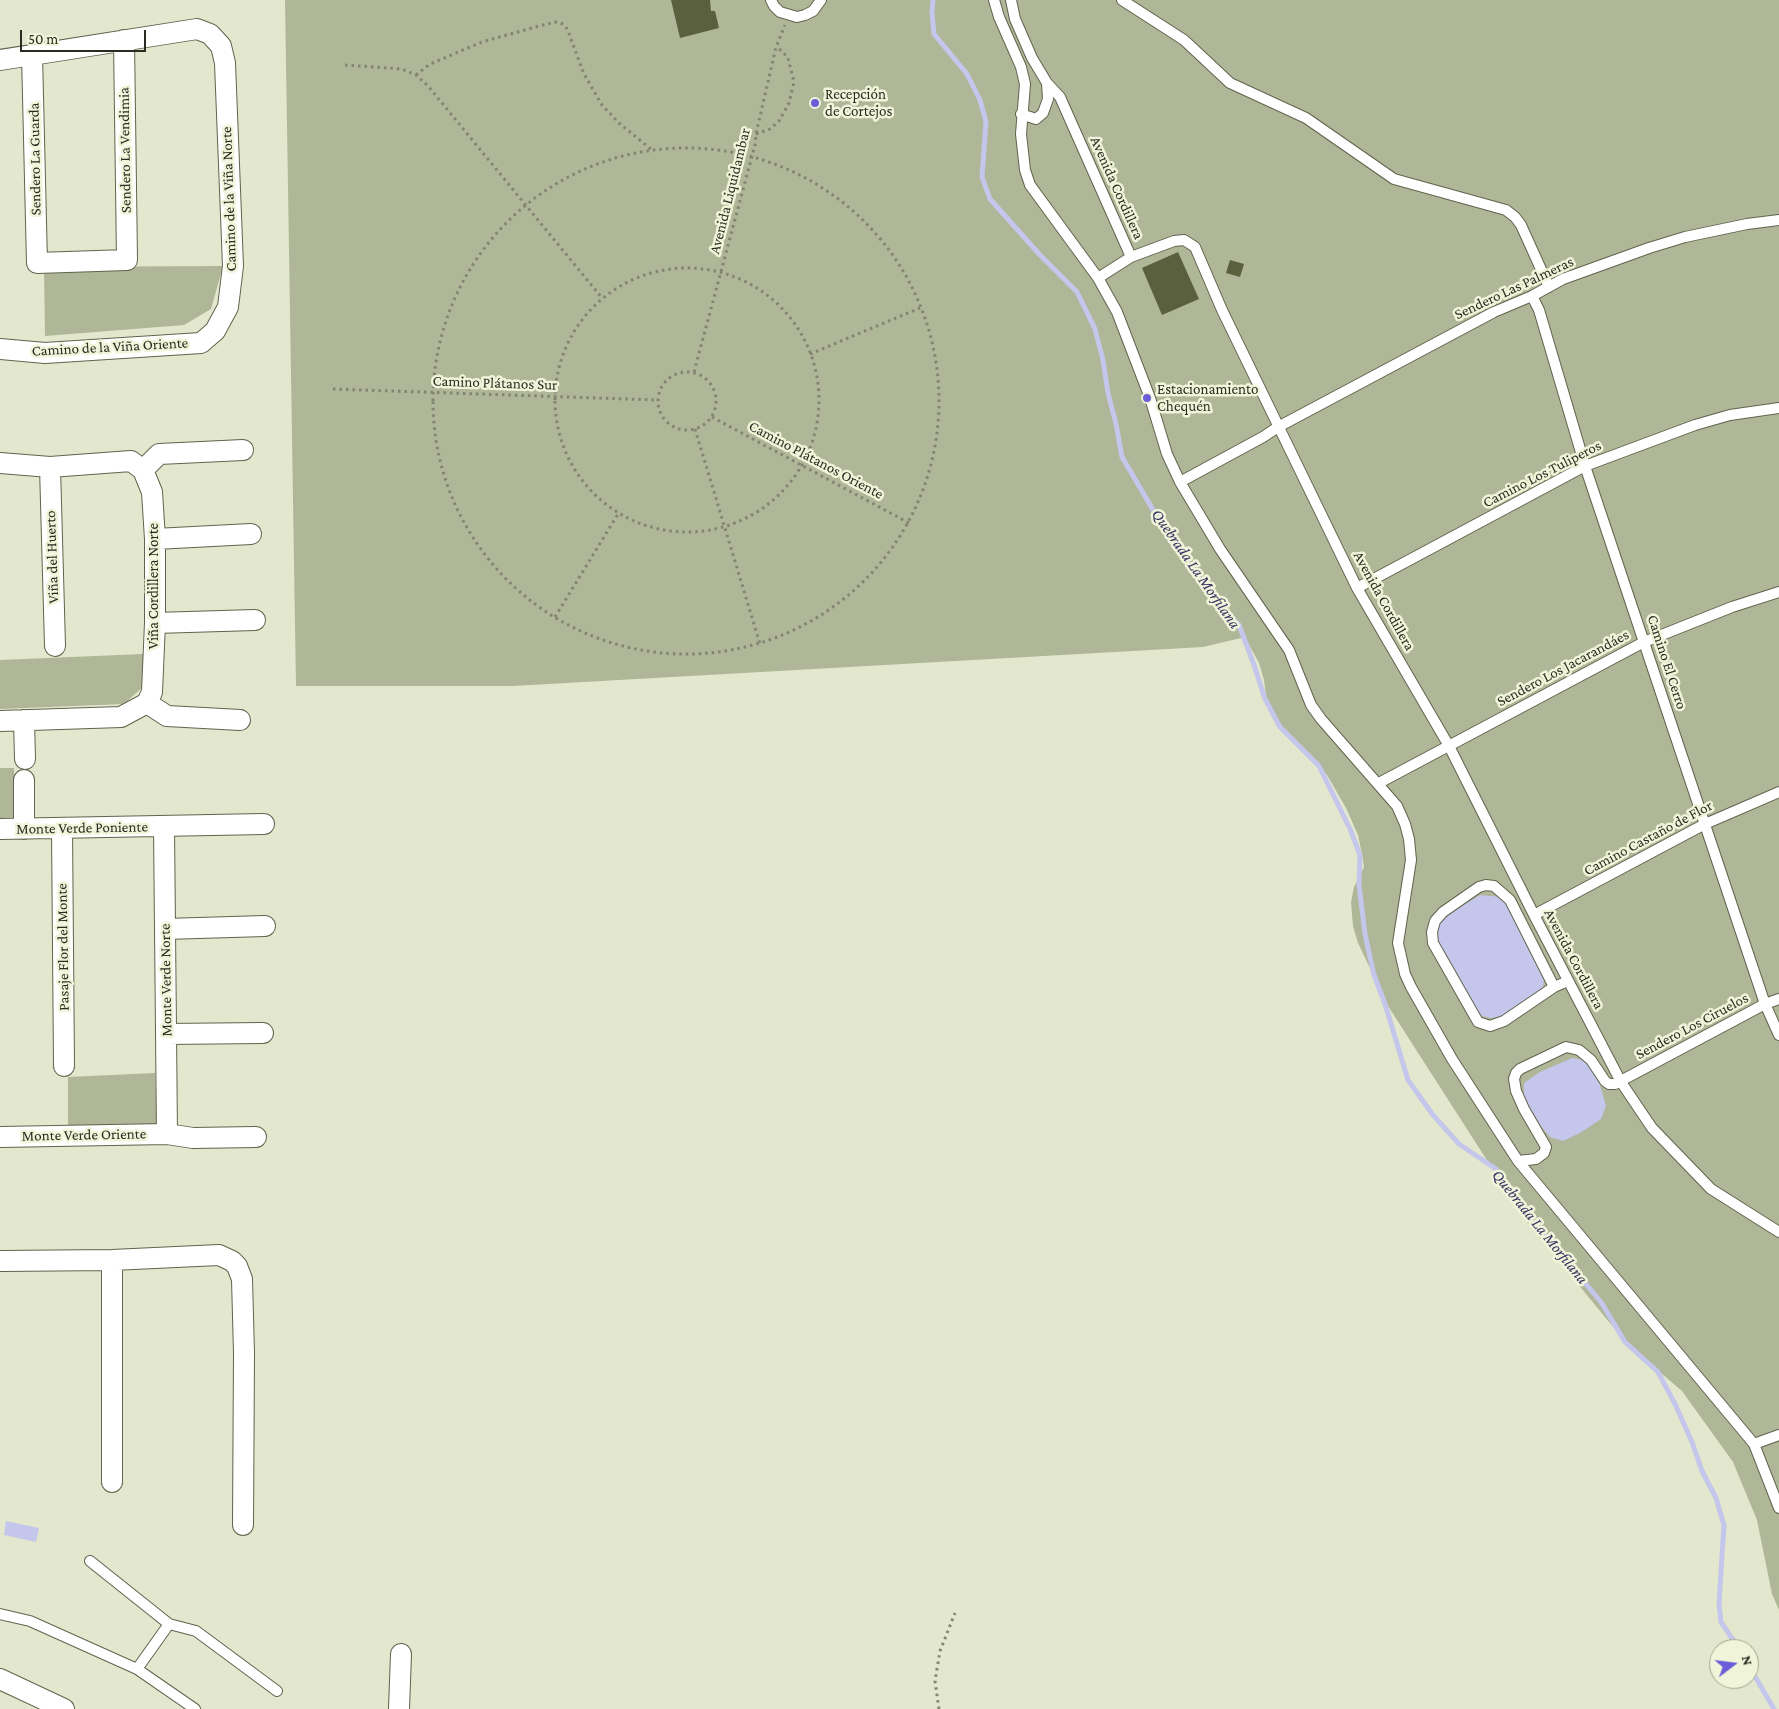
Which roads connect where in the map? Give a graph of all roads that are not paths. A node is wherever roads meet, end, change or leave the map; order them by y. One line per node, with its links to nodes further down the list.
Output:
1 (771, 0): 2 (lane)
2 (821, 0)
3 (994, 0): 10 (lane)
4 (1011, 0): 9 (lane, Avenida Cordillera)
5 (1122, 0): 15 (lane)
6 (124, 40): 7 (street, Camino de la Viña Norte); 13 (street, Sendero La Vendimia); 17 (street, Camino de la Viña Norte)
7 (32, 55): 8 (street, Camino de la Viña Norte); 13 (street, Sendero La Guarda)
8 (0, 60)
9 (1047, 82): 10 (lane); 12 (lane, Avenida Cordillera)
10 (1021, 114): 14 (lane)
11 (1779, 220): 15 (lane, Sendero Las Palmeras)
12 (1132, 257): 14 (lane); 20 (lane, Avenida Cordillera)
13 (37, 263)
14 (1098, 278): 26 (lane)
15 (1549, 287): 16 (lane, Sendero Las Palmeras)
16 (1532, 296): 20 (lane, Sendero Las Palmeras); 23 (lane, Camino El Cerro)
17 (215, 331): 18 (street, Camino de la Viña Oriente)
18 (0, 349)
19 (1779, 408): 23 (lane, Camino Los Tuliperos)
20 (1278, 427): 26 (lane, Sendero Las Palmeras); 29 (lane, Avenida Cordillera)
21 (243, 450): 25 (street)
22 (0, 463): 24 (street)
23 (1585, 466): 29 (lane, Camino Los Tuliperos); 33 (lane, Camino El Cerro)
24 (50, 467): 25 (street); 34 (street, Viña del Huerto)
25 (143, 470): 28 (street, Viña Cordillera Norte)
26 (1180, 482): 42 (lane)
27 (251, 534): 28 (street)
28 (155, 539): 32 (street, Viña Cordillera Norte)
29 (1358, 588): 39 (lane, Avenida Cordillera)
30 (1779, 592): 33 (lane, Sendero Los Jacarandáes)
31 (255, 620): 32 (street)
32 (154, 623): 35 (street, Viña Cordillera Norte)
33 (1644, 642): 39 (lane, Sendero Los Jacarandáes); 45 (lane, Camino El Cerro)
34 (54, 646)
35 (147, 703): 36 (street); 37 (street)
36 (24, 720): 38 (street); 40 (street)
37 (240, 720)
38 (0, 721)
39 (1449, 746): 42 (lane, Sendero Los Jacarandáes); 50 (lane, Avenida Cordillera)
40 (25, 759)
41 (24, 780): 49 (street)
42 (1379, 784): 65 (lane)
43 (1779, 792): 45 (lane, Camino Castaño de Flor)
44 (264, 824): 46 (street, Monte Verde Poniente)
45 (1705, 824): 50 (lane, Camino Castaño de Flor); 56 (lane, Camino El Cerro)
46 (164, 826): 47 (street, Monte Verde Poniente); 52 (street, Monte Verde Norte)
47 (62, 828): 49 (street, Monte Verde Poniente); 60 (street, Pasaje Flor del Monte)
48 (0, 829): 49 (street, Monte Verde Poniente)
49 (24, 829)
50 (1534, 915): 53 (lane, Avenida Cordillera)
51 (265, 926): 52 (street)
52 (165, 929): 58 (street, Monte Verde Norte)
53 (1568, 981): 54 (lane); 61 (lane, Avenida Cordillera)
54 (1554, 987): 54 (lane)
55 (1779, 999): 56 (lane, Sendero Los Ciruelos)
56 (1765, 1004): 59 (lane, Camino El Cerro); 61 (lane, Sendero Los Ciruelos)
57 (263, 1033): 58 (street)
58 (166, 1034): 62 (street, Monte Verde Norte)
59 (1779, 1035)
60 (64, 1066)
61 (1621, 1082): 65 (lane); 66 (lane, Avenida Cordillera)
62 (167, 1134): 63 (street, Monte Verde Oriente); 64 (street, Monte Verde Oriente)
63 (256, 1137)
64 (0, 1138)
65 (1518, 1161): 70 (lane)
66 (1779, 1232)
67 (112, 1260): 68 (street); 71 (street); 73 (street)
68 (0, 1261)
69 (1779, 1435): 70 (lane)
70 (1754, 1444): 72 (lane)
71 (112, 1482)
72 (1779, 1508)
73 (243, 1525)
74 (90, 1561): 76 (lane)
75 (0, 1614): 78 (lane)
76 (168, 1624): 78 (lane); 80 (lane)
77 (401, 1654): 83 (street)
78 (137, 1669): 82 (lane)
79 (0, 1679): 81 (street)
80 (277, 1691)
81 (64, 1709)
82 (195, 1709)
83 (399, 1709)

